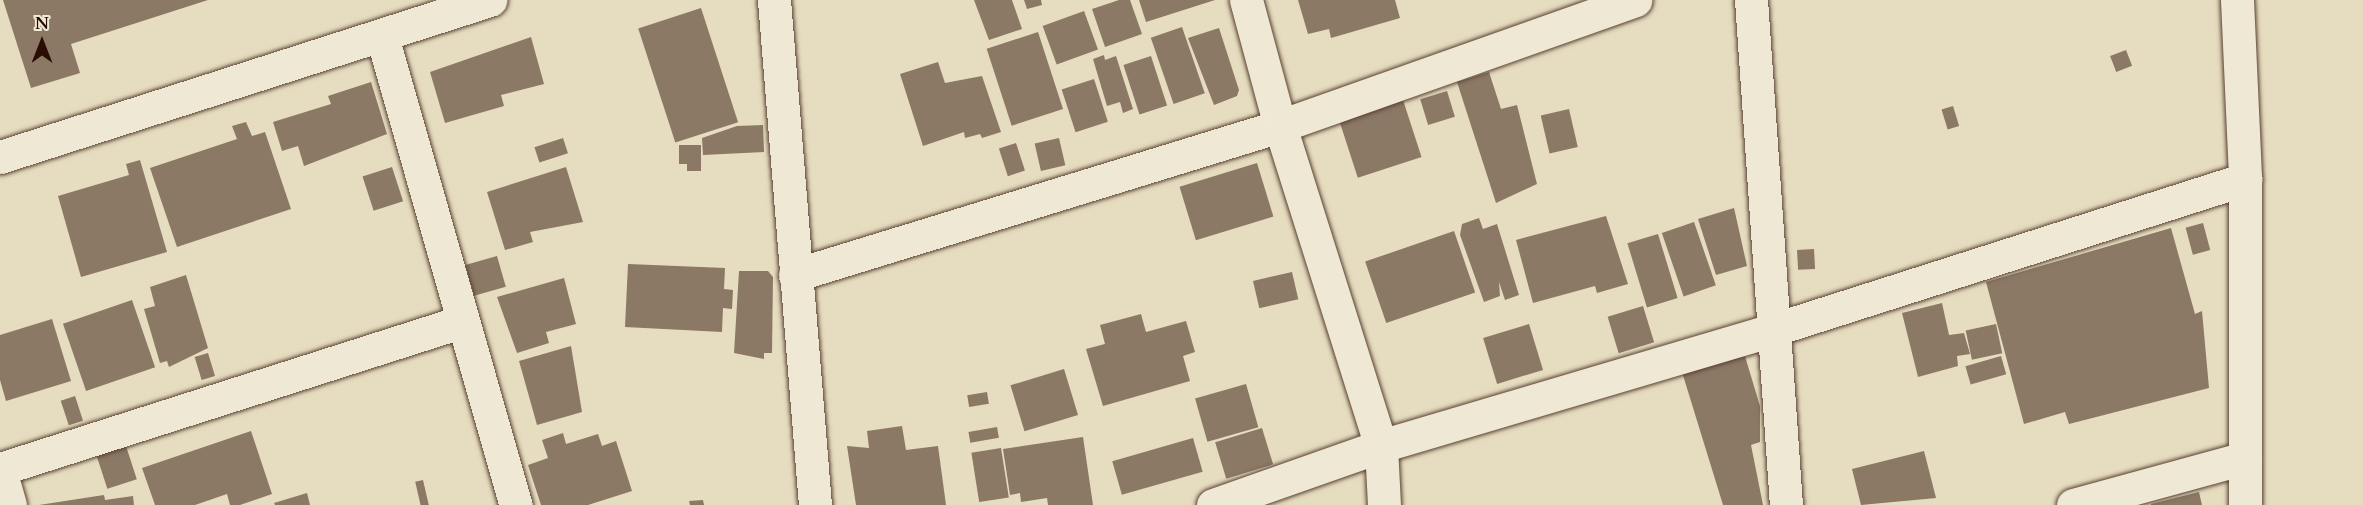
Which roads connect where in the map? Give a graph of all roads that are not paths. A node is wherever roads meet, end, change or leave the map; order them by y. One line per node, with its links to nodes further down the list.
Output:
1 (490, 0): 7 (street)
2 (774, 0): 11 (street)
3 (1246, 0): 8 (street)
4 (1635, 0): 8 (street)
5 (1751, 0): 13 (street)
6 (2237, 0): 10 (street)
7 (382, 36): 9 (street); 12 (street)
8 (1280, 126): 11 (street); 14 (street)
9 (0, 157)
10 (2245, 179): 13 (street); 15 (street)
11 (795, 275): 19 (street)
12 (461, 322): 16 (street); 18 (street)
13 (1772, 330): 14 (street); 22 (street)
14 (1381, 446): 20 (street); 21 (street)
15 (2245, 458): 23 (street); 24 (street)
16 (0, 469): 17 (street)
17 (10, 505)
18 (516, 505)
19 (815, 505)
20 (1213, 505)
21 (1384, 505)
22 (1786, 505)
23 (2073, 505)
24 (2245, 505)

